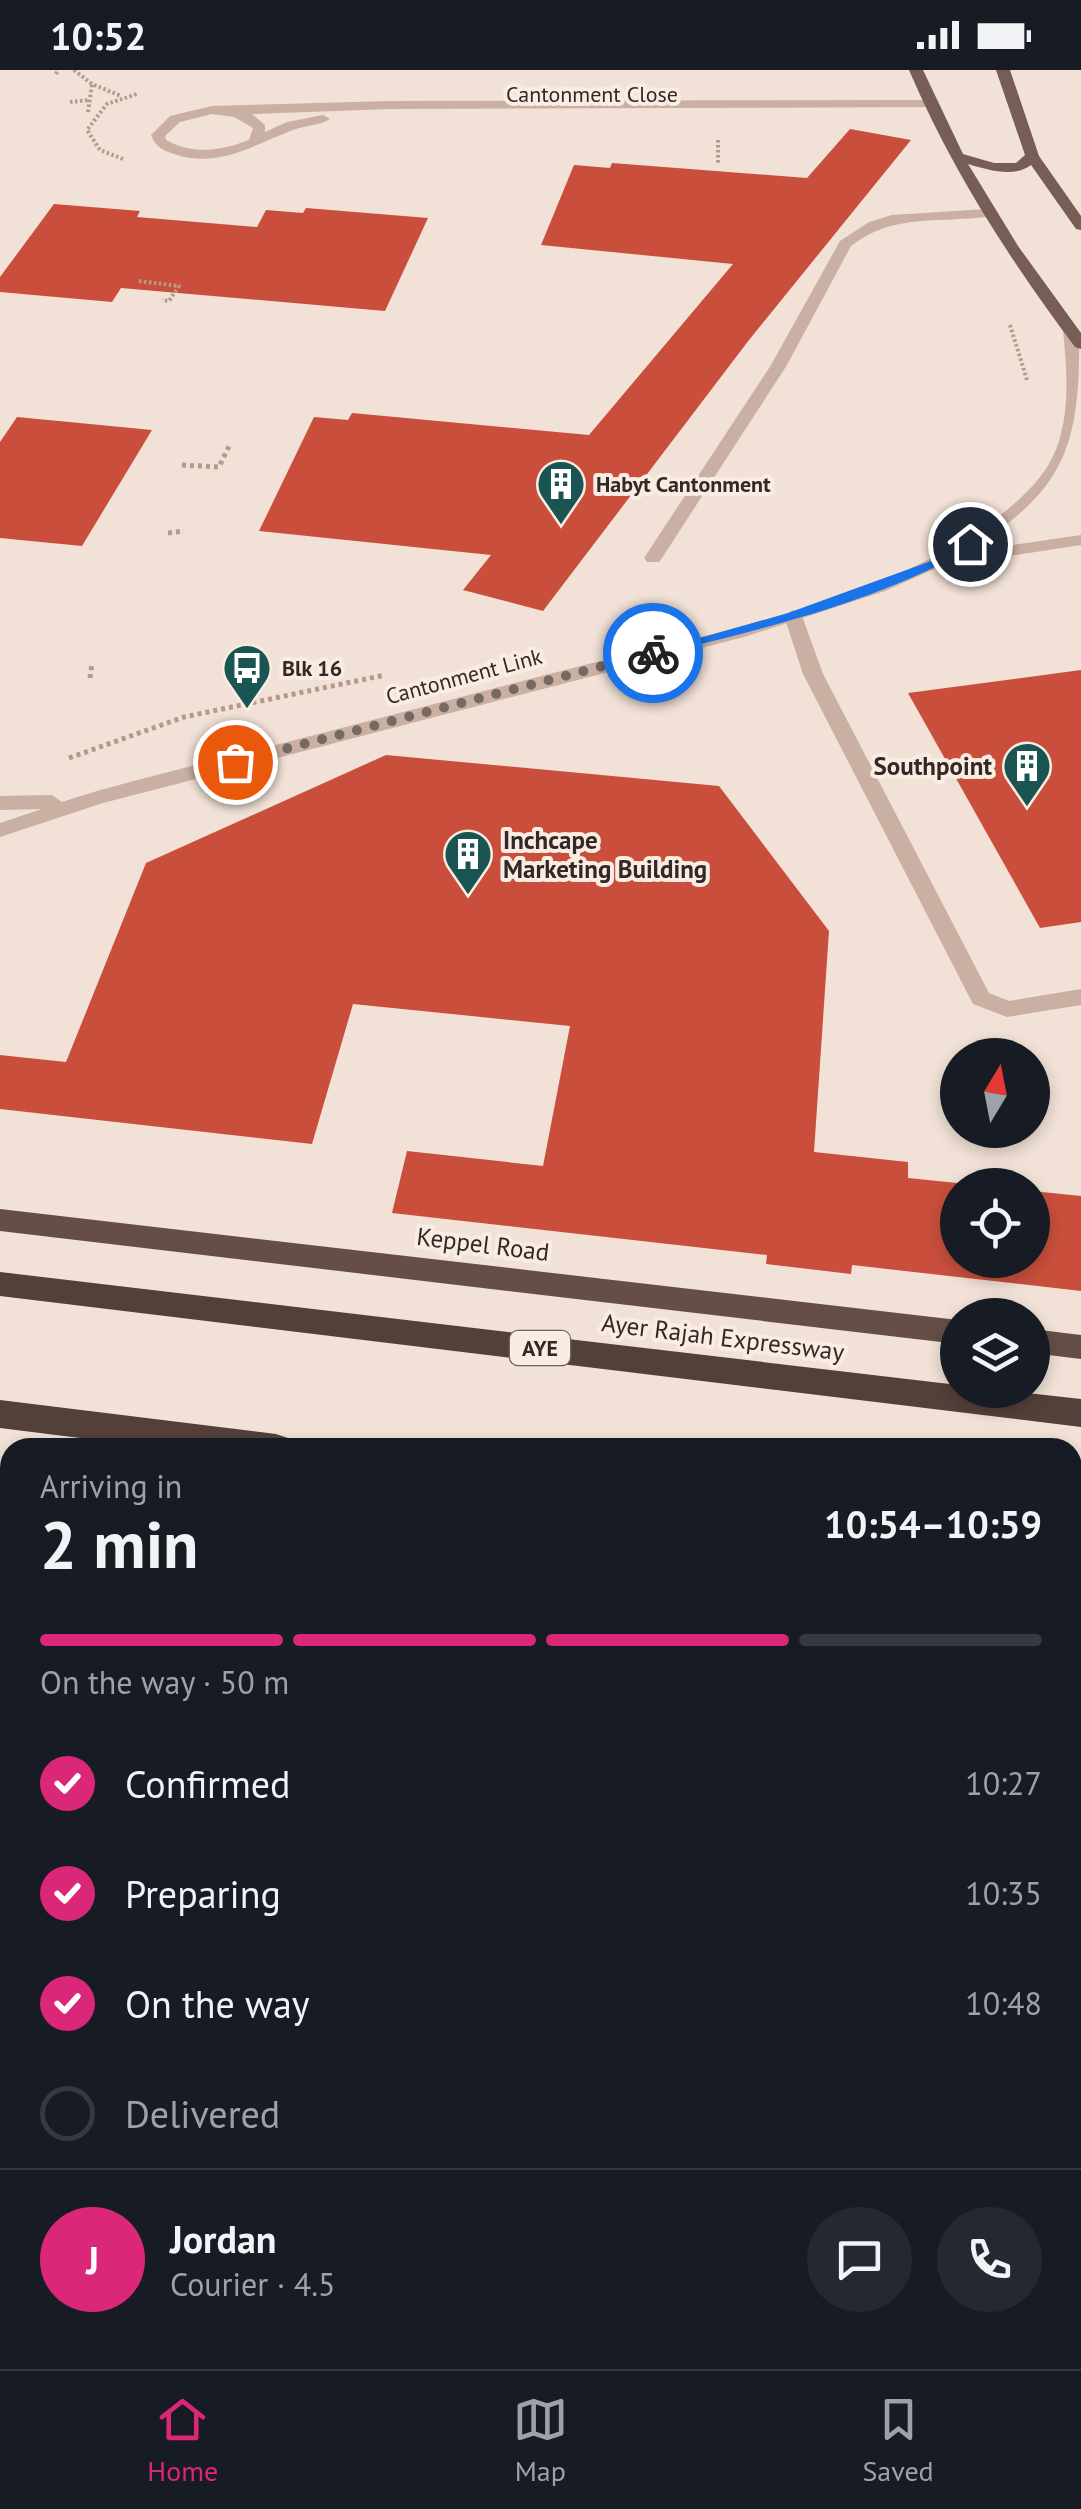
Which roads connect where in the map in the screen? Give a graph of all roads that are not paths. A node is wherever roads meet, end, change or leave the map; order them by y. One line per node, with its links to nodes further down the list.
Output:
1 (916, 70): 3 (main road)
2 (1003, 70): 8 (main road)
3 (932, 108): 4 (street, Cantonment Close); 7 (main road)
4 (615, 110): 5 (street, Cantonment Close); 6 (street, Cantonment Close)
5 (228, 111): 6 (street); 6 (street, Cantonment Close)
6 (255, 142)
7 (958, 156): 8 (main road); 9 (main road)
8 (1032, 156): 10 (main road)
9 (987, 213): 11 (main road); 13 (street)
10 (1081, 226)
11 (1076, 337): 14 (street, Cantonment Link)
12 (1081, 540): 14 (street, Cantonment Link)
13 (653, 558)
14 (938, 562): 15 (street, Cantonment Link)
15 (792, 616): 16 (street, Cantonment Link); 19 (street)
16 (96, 798): 17 (street); 18 (street, Cantonment Link)
17 (0, 803)
18 (0, 830)
19 (1081, 997)
20 (0, 1220): 22 (highway, Keppel Road)
21 (0, 1284): 25 (highway, Ayer Rajah Expressway / AYE)
22 (940, 1330)
23 (1050, 1343): 24 (highway)
24 (1081, 1347)
25 (1081, 1412)
26 (0, 1414): 27 (highway)
27 (195, 1438)

